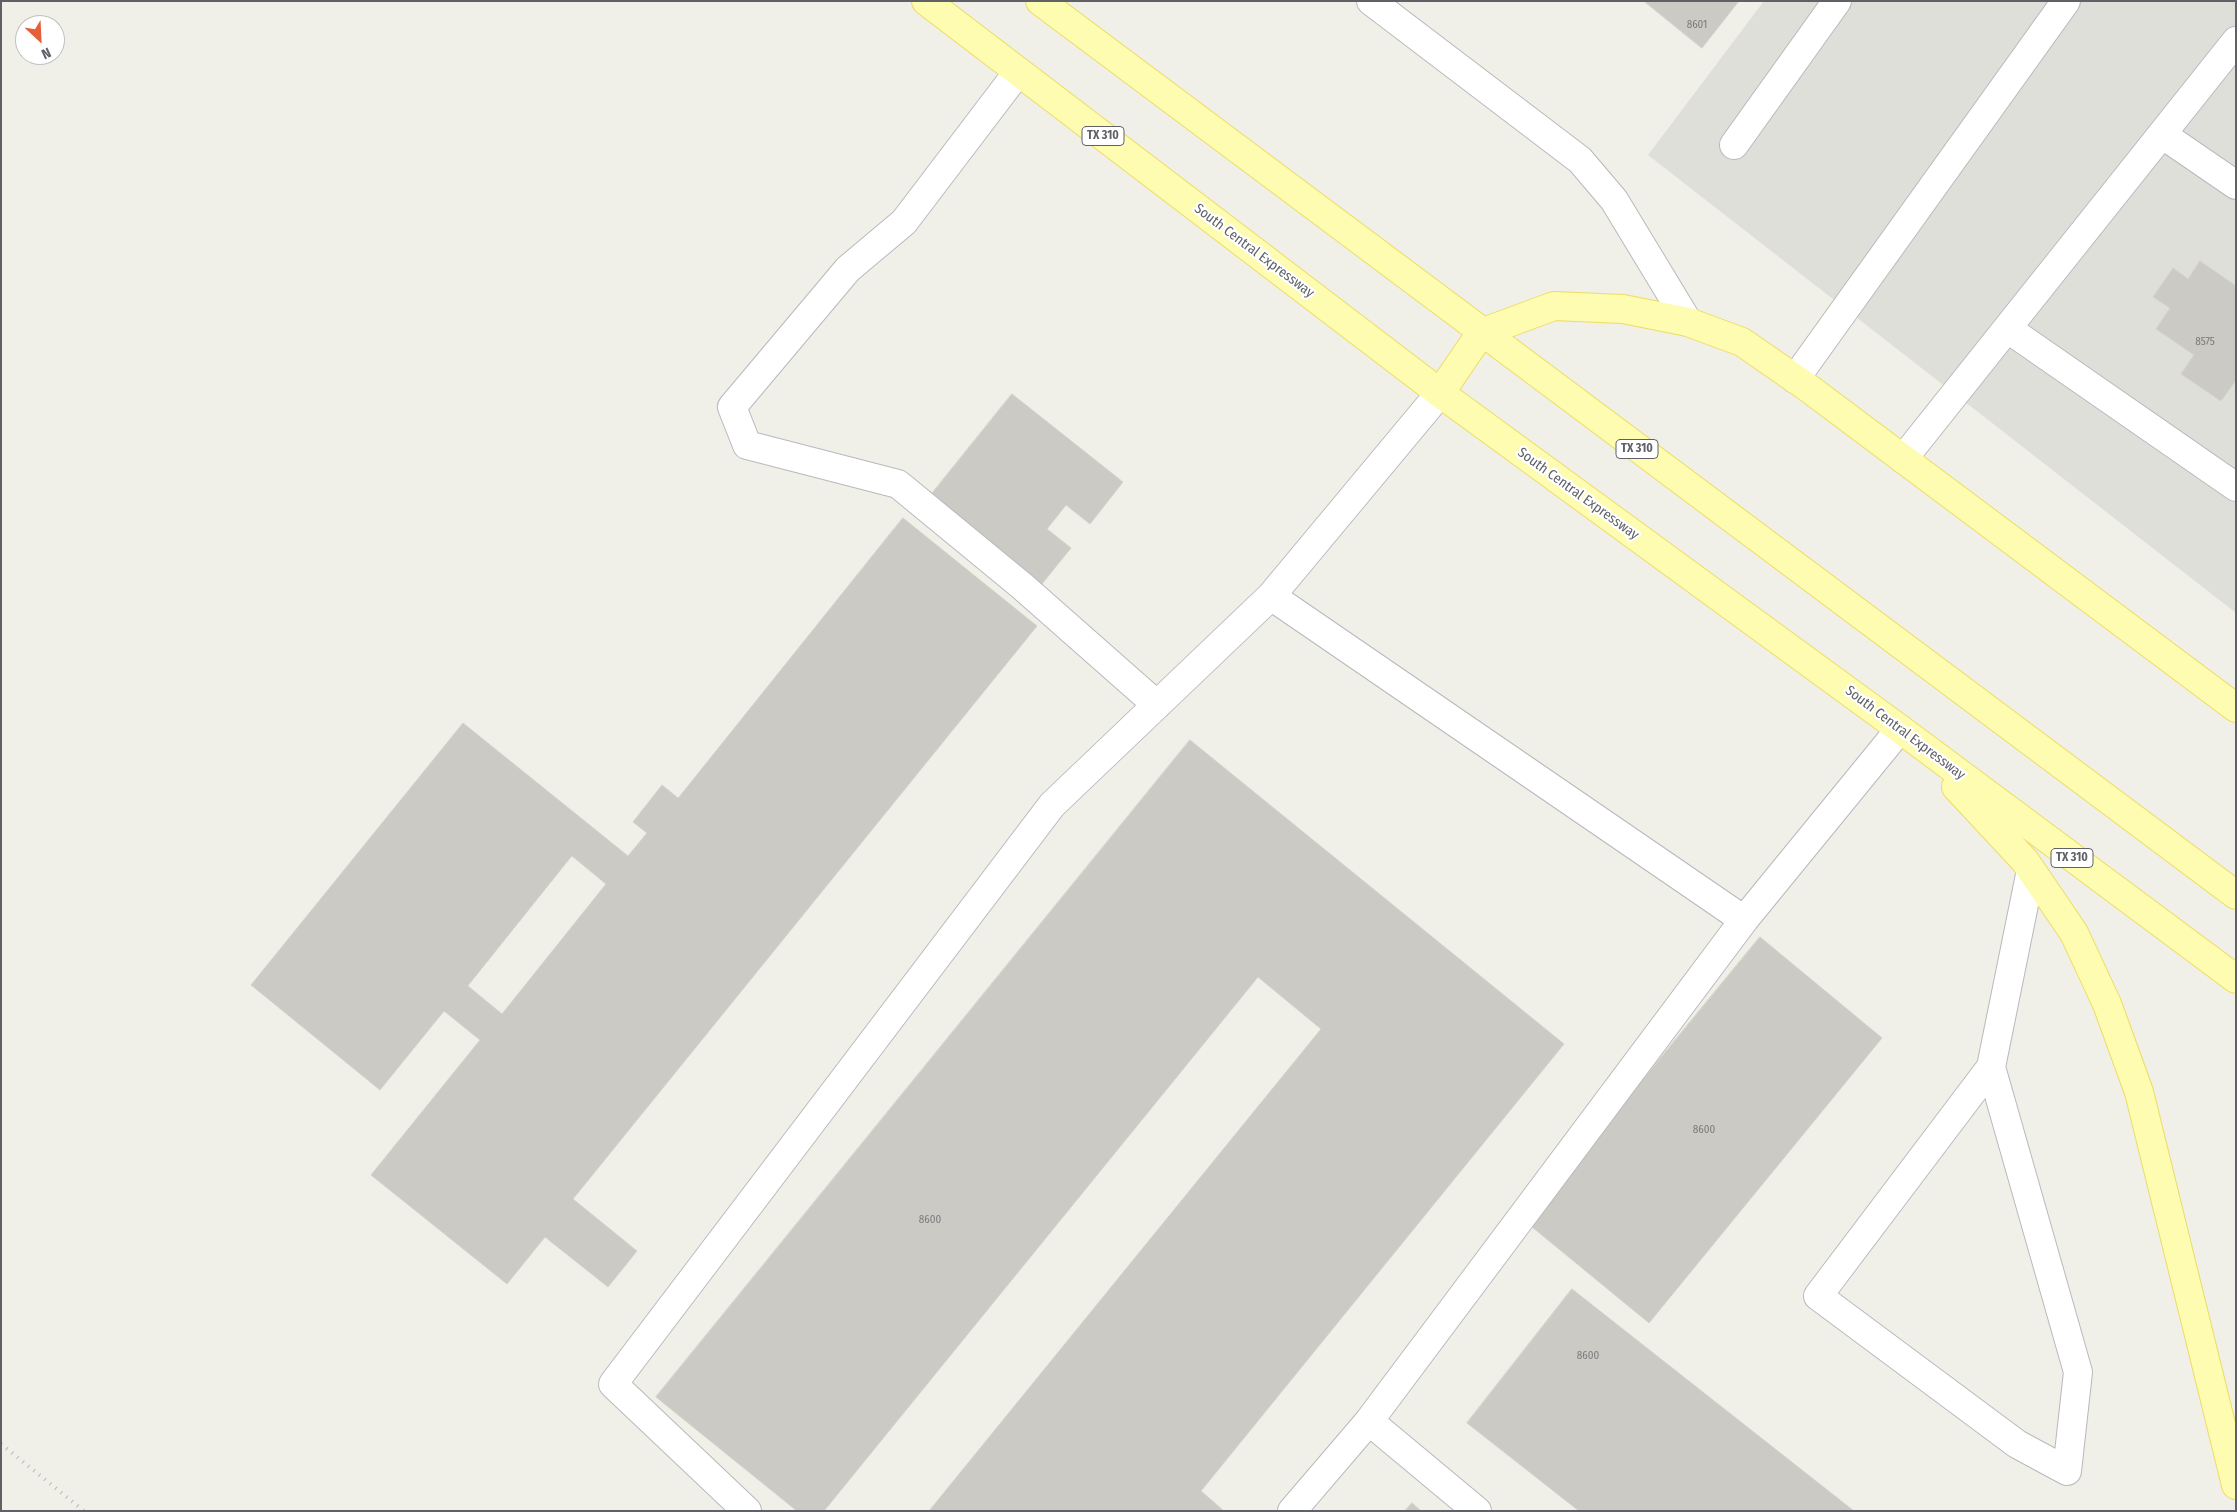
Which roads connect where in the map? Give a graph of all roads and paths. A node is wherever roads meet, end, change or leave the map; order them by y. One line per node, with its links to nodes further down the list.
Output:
1 (926, 1): 7 (main road, South Central Expressway / TX 310)
2 (1040, 1): 13 (main road, TX 310)
3 (1371, 1): 11 (lane)
4 (1837, 1): 9 (lane)
5 (2066, 1): 14 (lane)
6 (2236, 41): 8 (lane)
7 (1018, 72): 15 (main road, South Central Expressway / TX 310); 19 (lane)
8 (2163, 135): 10 (lane); 12 (lane)
9 (1734, 145)
10 (2236, 185)
11 (1688, 322): 13 (main road); 14 (main road)
12 (2008, 329): 16 (lane); 17 (lane)
13 (1480, 333): 15 (main road); 23 (main road, TX 310)
14 (1795, 379): 16 (main road)
15 (1440, 393): 18 (lane); 21 (main road, South Central Expressway / TX 310)
16 (1903, 459): 20 (main road)
17 (2236, 487)
18 (1271, 596): 19 (lane); 24 (lane)
19 (1157, 705): 29 (lane)
20 (2236, 708)
21 (1905, 733): 22 (main road); 24 (lane); 25 (main road, South Central Expressway / TX 310)
22 (2031, 870): 26 (lane); 28 (main road)
23 (2236, 895)
24 (1744, 920): 27 (lane)
25 (2236, 979)
26 (1991, 1067): 26 (lane)
27 (1369, 1421): 30 (lane); 31 (lane)
28 (2236, 1485)
29 (747, 1511)
30 (1292, 1511)
31 (1478, 1511)

